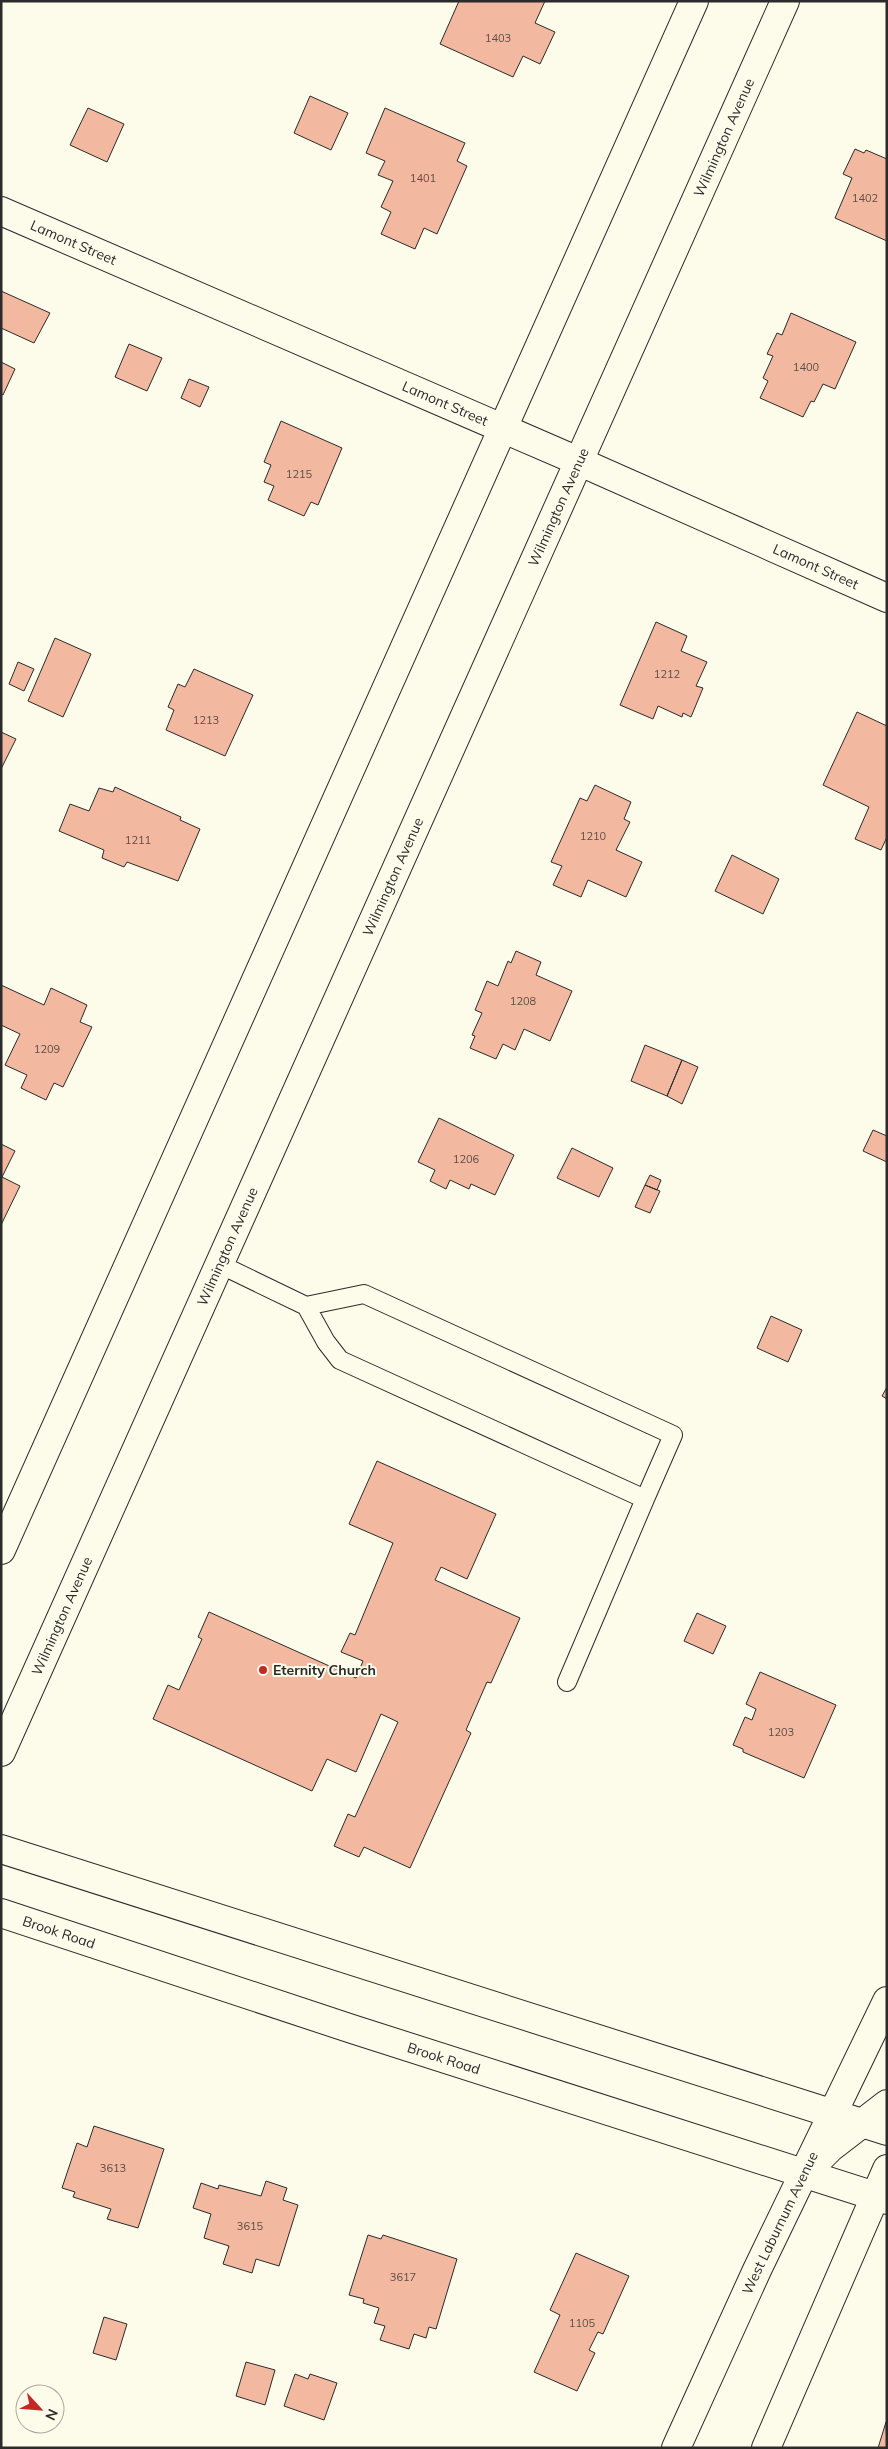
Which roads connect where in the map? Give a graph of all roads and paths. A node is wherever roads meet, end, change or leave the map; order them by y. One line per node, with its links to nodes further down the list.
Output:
1 (694, 1): 4 (street)
2 (785, 1): 5 (street, Wilmington Avenue)
3 (1, 210): 4 (street, Lamont Street)
4 (502, 428): 5 (street, Lamont Street); 10 (street)
5 (578, 461): 6 (street, Lamont Street); 7 (street, Wilmington Avenue)
6 (887, 598)
7 (219, 1264): 8 (lane); 12 (street, Wilmington Avenue)
8 (306, 1306): 9 (lane); 9 (lane)
9 (645, 1499): 11 (lane)
10 (1, 1550)
11 (567, 1682)
12 (1, 1752)
13 (1, 1849): 17 (street)
14 (1, 1913): 20 (street, Brook Road)
15 (887, 2001): 17 (street, West Laburnum Avenue)
16 (887, 2104): 18 (street)
17 (834, 2114): 18 (street); 20 (street, West Laburnum Avenue)
18 (874, 2127): 20 (street)
19 (887, 2169): 21 (street)
20 (804, 2174): 21 (street, Brook Road); 22 (street, West Laburnum Avenue)
21 (883, 2195): 23 (street)
22 (676, 2448)
23 (766, 2448)

